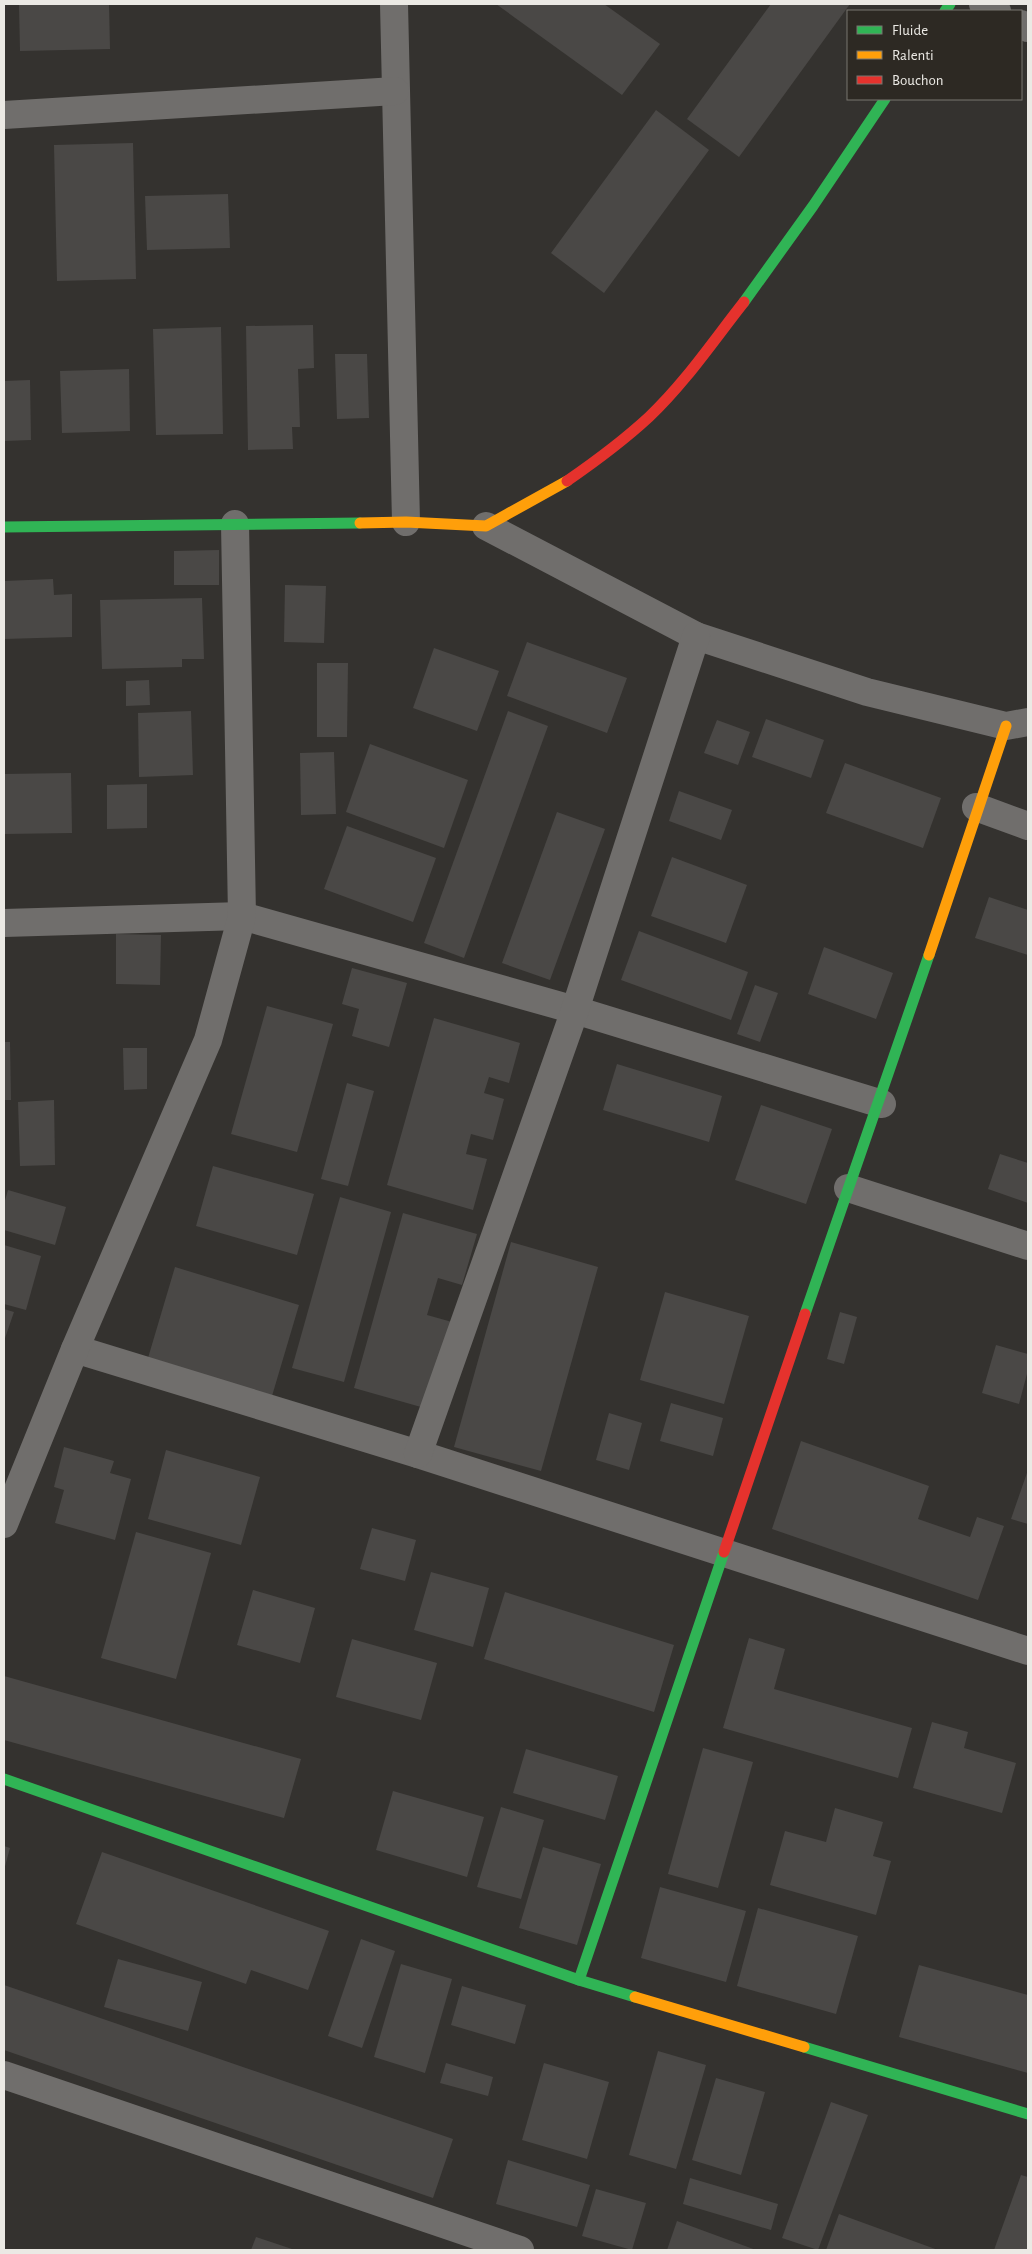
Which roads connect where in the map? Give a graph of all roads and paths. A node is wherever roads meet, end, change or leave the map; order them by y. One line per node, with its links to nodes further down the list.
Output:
1 (394, 4): 4 (street)
2 (983, 4): 3 (street)
3 (995, 10)
4 (395, 91): 6 (street); 7 (street)
5 (884, 100): 9 (street)
6 (4, 115)
7 (406, 522): 8 (street); 9 (street)
8 (236, 524): 10 (street); 15 (street)
9 (486, 526): 11 (street)
10 (4, 527)
11 (696, 636): 12 (street); 17 (street)
12 (1017, 724): 13 (street)
13 (976, 807): 14 (street); 18 (street)
14 (1028, 826)
15 (242, 916): 16 (street); 17 (street); 21 (street)
16 (4, 923)
17 (575, 1010): 18 (street); 22 (street)
18 (882, 1104): 19 (street)
19 (848, 1188): 20 (street); 24 (street)
20 (1028, 1246)
21 (75, 1349): 22 (street); 23 (street)
22 (418, 1454): 24 (street)
23 (4, 1524)
24 (725, 1555): 25 (street); 27 (street)
25 (1028, 1651)
26 (4, 1779): 27 (street)
27 (580, 1980): 29 (street)
28 (4, 2075): 30 (street)
29 (1028, 2114)
30 (520, 2250)

